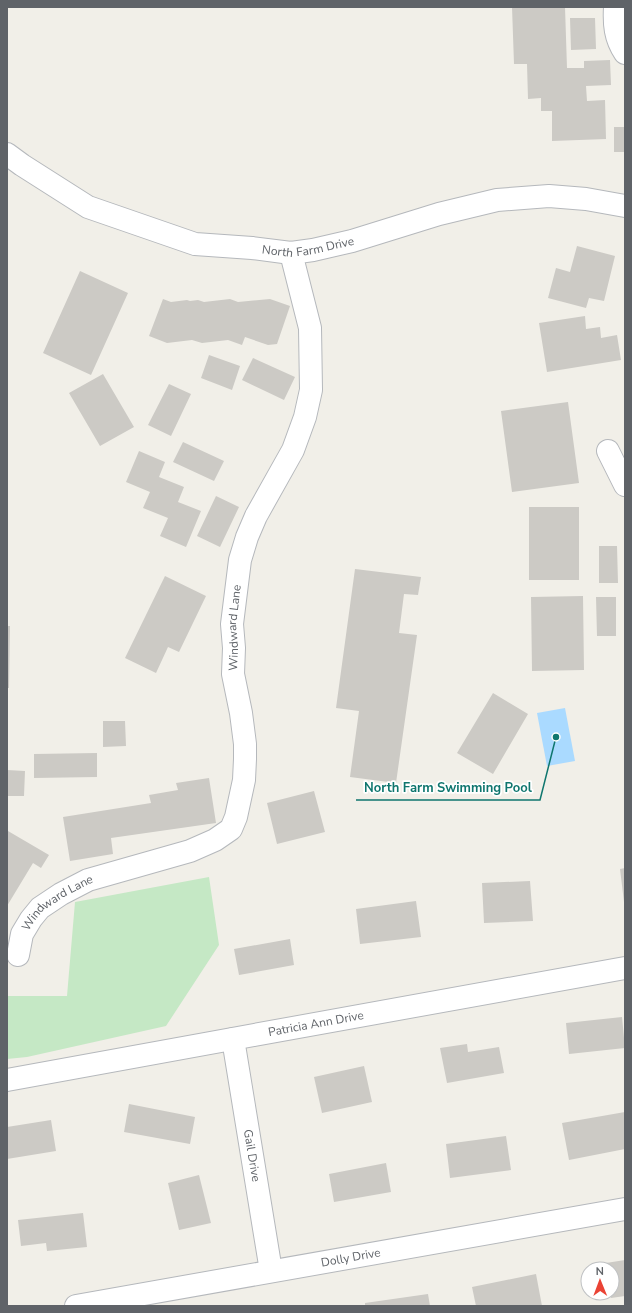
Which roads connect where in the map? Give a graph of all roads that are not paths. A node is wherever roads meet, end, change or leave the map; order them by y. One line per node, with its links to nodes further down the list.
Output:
1 (615, 7): 2 (street)
2 (625, 53)
3 (7, 154): 5 (street, North Farm Drive)
4 (625, 206): 5 (street, North Farm Drive)
5 (291, 253): 8 (street, Windward Lane)
6 (608, 451): 7 (street)
7 (625, 485)
8 (18, 955)
9 (625, 968): 10 (street, Patricia Ann Drive)
10 (233, 1039): 11 (street, Patricia Ann Drive); 13 (street, Gail Drive)
11 (7, 1080)
12 (625, 1209): 13 (street, Dolly Drive)
13 (271, 1271): 14 (street, Dolly Drive)
14 (76, 1306)

